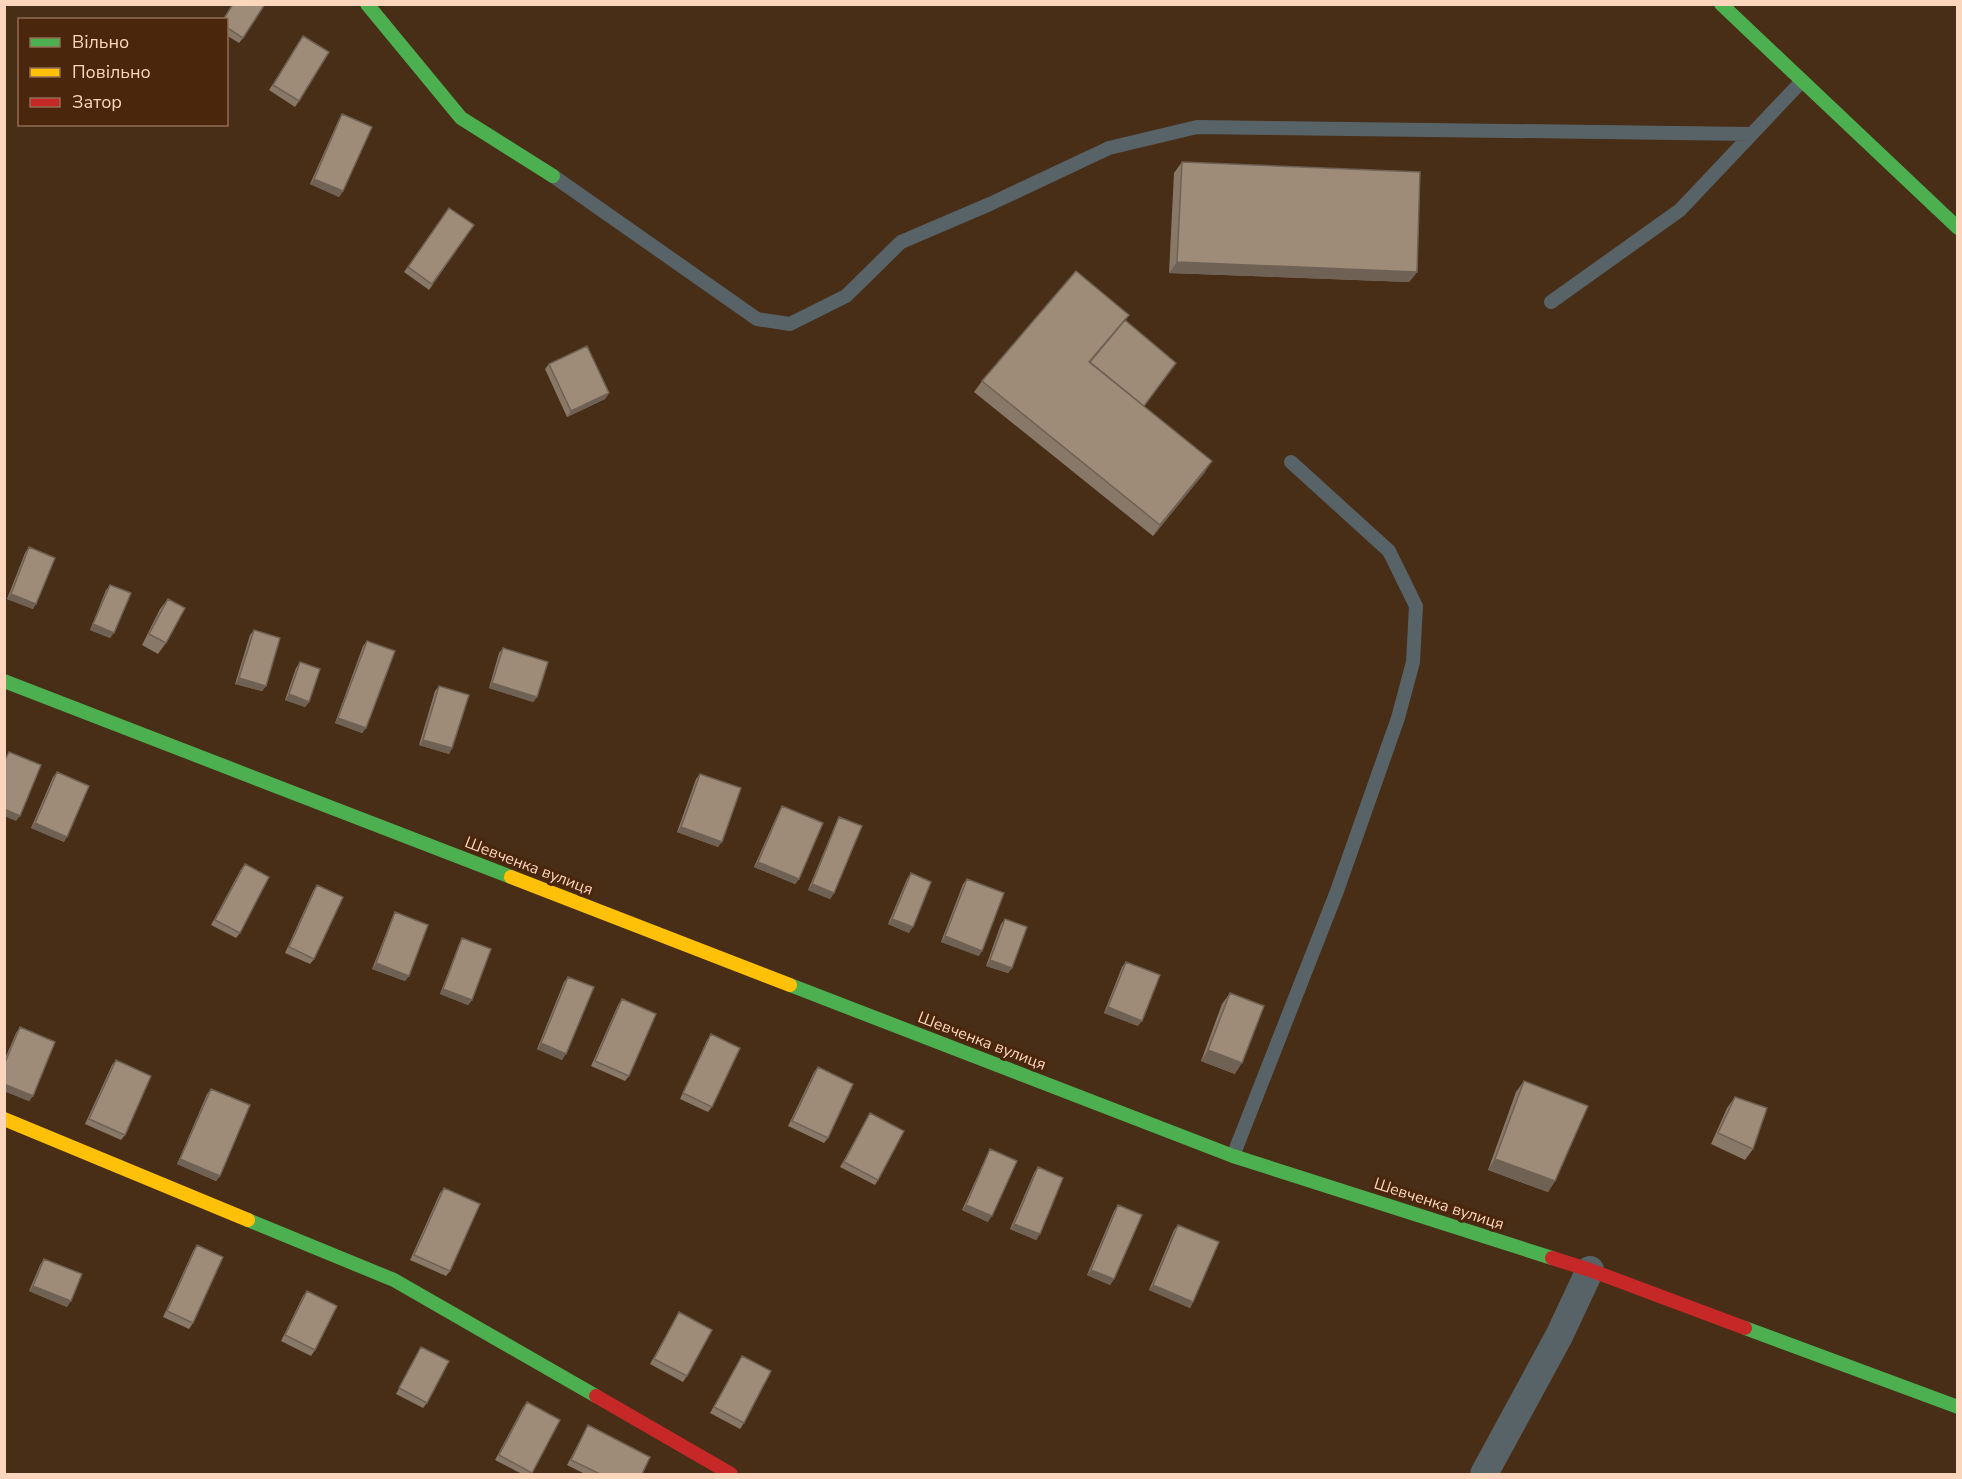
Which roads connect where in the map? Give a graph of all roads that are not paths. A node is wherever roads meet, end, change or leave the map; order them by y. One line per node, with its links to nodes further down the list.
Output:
1 (367, 4): 5 (street)
2 (1720, 4): 3 (street)
3 (1802, 81): 4 (lane); 6 (street)
4 (1752, 134): 5 (lane); 7 (lane)
5 (554, 176)
6 (1958, 228)
7 (1551, 302)
8 (1292, 462): 11 (lane)
9 (4, 681): 11 (street, Шевченка вулиця)
10 (4, 1119): 14 (street)
11 (1233, 1156): 12 (street, Шевченка вулиця)
12 (1590, 1269): 13 (street, Шевченка вулиця); 15 (street)
13 (1958, 1407)
14 (731, 1474)
15 (1484, 1474)

